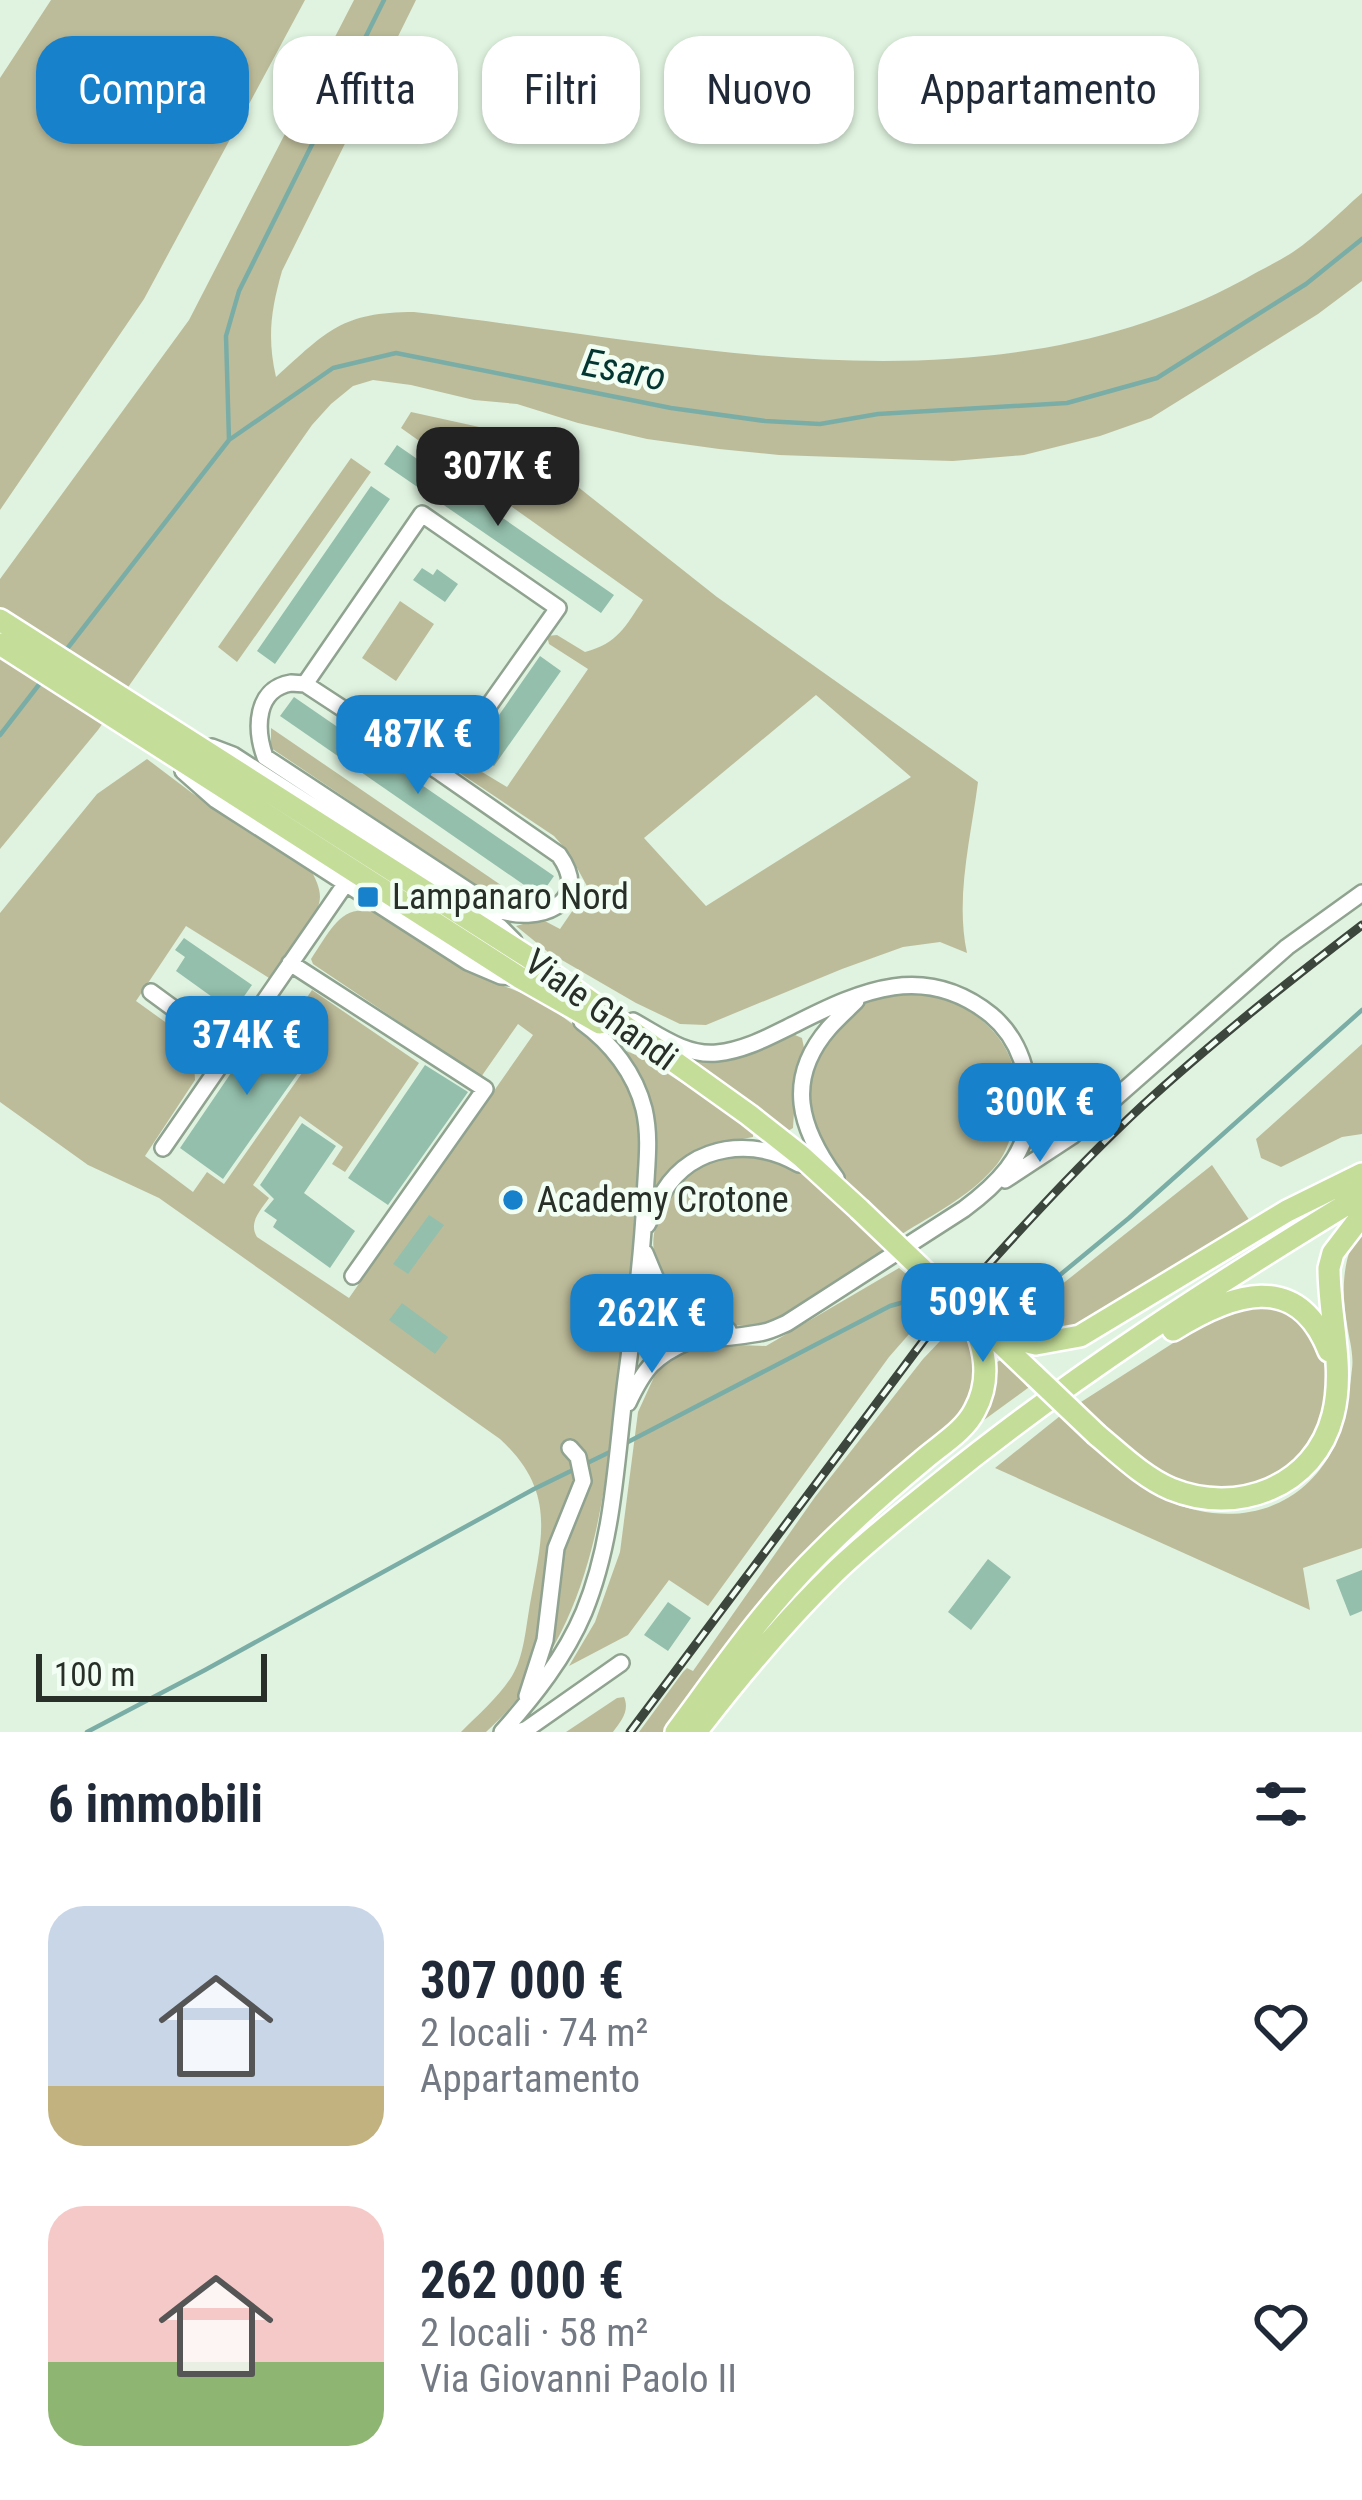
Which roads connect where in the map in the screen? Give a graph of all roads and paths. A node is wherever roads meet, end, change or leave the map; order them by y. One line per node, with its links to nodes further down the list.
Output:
1 (0, 620): 4 (main road, Viale Ghandi)
2 (0, 644): 5 (main road, Viale Ghandi)
3 (305, 684): 6 (street); 6 (street); 7 (street)
4 (173, 733): 7 (street); 11 (main road, Viale Ghandi)
5 (148, 741): 8 (street); 11 (main road, Viale Ghandi)
6 (441, 773): 7 (street)
7 (364, 831): 11 (street)
8 (346, 883): 10 (street); 11 (street)
9 (1362, 893): 17 (street)
10 (290, 963): 14 (street); 22 (street)
11 (524, 967): 13 (street); 19 (main road, Viale Ghandi); 21 (street)
12 (151, 992): 14 (street)
13 (859, 997): 17 (street); 19 (street)
14 (230, 1050): 15 (street)
15 (163, 1148)
16 (1362, 1174): 23 (main road)
17 (989, 1190): 25 (street)
18 (1362, 1195): 27 (main road)
19 (859, 1210): 21 (street); 23 (main road, Viale Ghandi, bridge)
20 (1362, 1215): 26 (main road, Viale Ghandi)
21 (644, 1237): 24 (street); 25 (street)
22 (353, 1276)
23 (969, 1314): 26 (main road, Viale Ghandi, bridge); 34 (main road)
24 (634, 1322): 25 (street); 28 (street)
25 (696, 1330): 28 (street)
26 (1337, 1375): 27 (main road)
27 (1040, 1404): 35 (main road)
28 (621, 1417): 31 (street)
29 (574, 1453): 31 (street)
30 (621, 1663): 33 (street)
31 (524, 1708): 32 (street)
32 (502, 1732)
33 (518, 1732)
34 (676, 1732)
35 (696, 1732)

